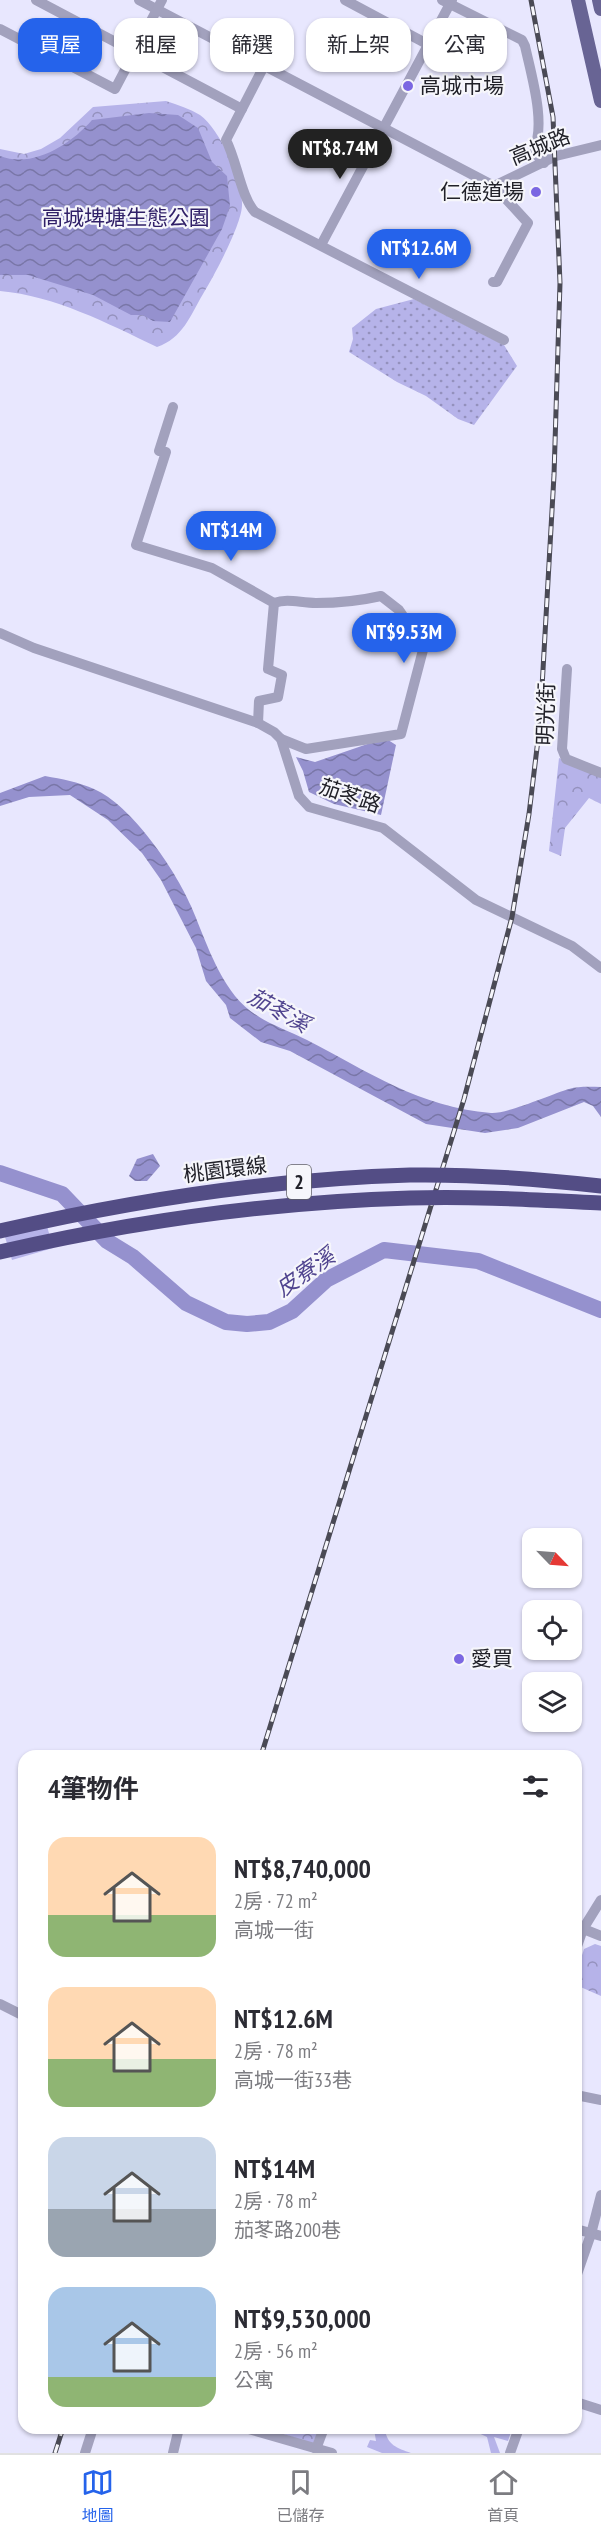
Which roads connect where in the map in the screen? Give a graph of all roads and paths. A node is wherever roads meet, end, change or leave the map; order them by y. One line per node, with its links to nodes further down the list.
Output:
1 (36, 0): 12 (street)
2 (139, 0): 6 (street, 高城路)
3 (345, 0): 13 (street)
4 (599, 0): 8 (main road)
5 (448, 1): 9 (street); 23 (street)
6 (160, 5): 11 (street, 高城路)
7 (579, 7): 8 (street); 19 (main road)
8 (601, 8)
9 (441, 18)
10 (0, 29): 15 (street)
11 (210, 34)
12 (114, 40)
13 (423, 42)
14 (423, 56): 21 (street)
15 (124, 72)
16 (174, 72): 20 (street)
17 (261, 72): 20 (street)
18 (276, 72): 21 (street, 高城路)
19 (601, 101)
20 (242, 109): 25 (street)
21 (384, 128): 24 (street, 高城路); 25 (street)
22 (601, 145): 23 (street, 高城路)
23 (544, 163): 24 (street, 高城路)
24 (494, 186): 26 (street, 高城路)
25 (321, 245): 27 (street)
26 (493, 282)
27 (504, 340)
28 (173, 407): 29 (street)
29 (274, 603): 32 (street); 33 (street)
30 (0, 633): 32 (street)
31 (567, 669): 34 (street, 明光街)
32 (258, 723): 33 (street)
33 (281, 739): 35 (street, 茄苳路)
34 (601, 773)
35 (601, 968)
36 (601, 1186): 38 (highway, 桃園環線 / 2, bridge)
37 (601, 1203): 39 (highway, 桃園環線 / 2, bridge)
38 (0, 1231)
39 (0, 1252)
40 (601, 1900): 41 (street)
41 (582, 1925)
42 (582, 1929): 43 (street)
43 (601, 1936)
44 (0, 2004): 45 (street)
45 (18, 2013)
46 (582, 2096): 47 (street)
47 (601, 2100)
48 (601, 2195): 49 (street)
49 (596, 2235): 50 (street)
50 (582, 2264)
51 (582, 2404): 52 (street)
52 (601, 2410)
53 (91, 2434): 59 (street)
54 (178, 2434): 60 (street)
55 (265, 2434): 58 (street)
56 (322, 2434): 58 (street)
57 (517, 2434): 62 (street)
58 (316, 2449): 61 (street)
59 (85, 2453)
60 (173, 2453)
61 (332, 2453)
62 (510, 2453)

